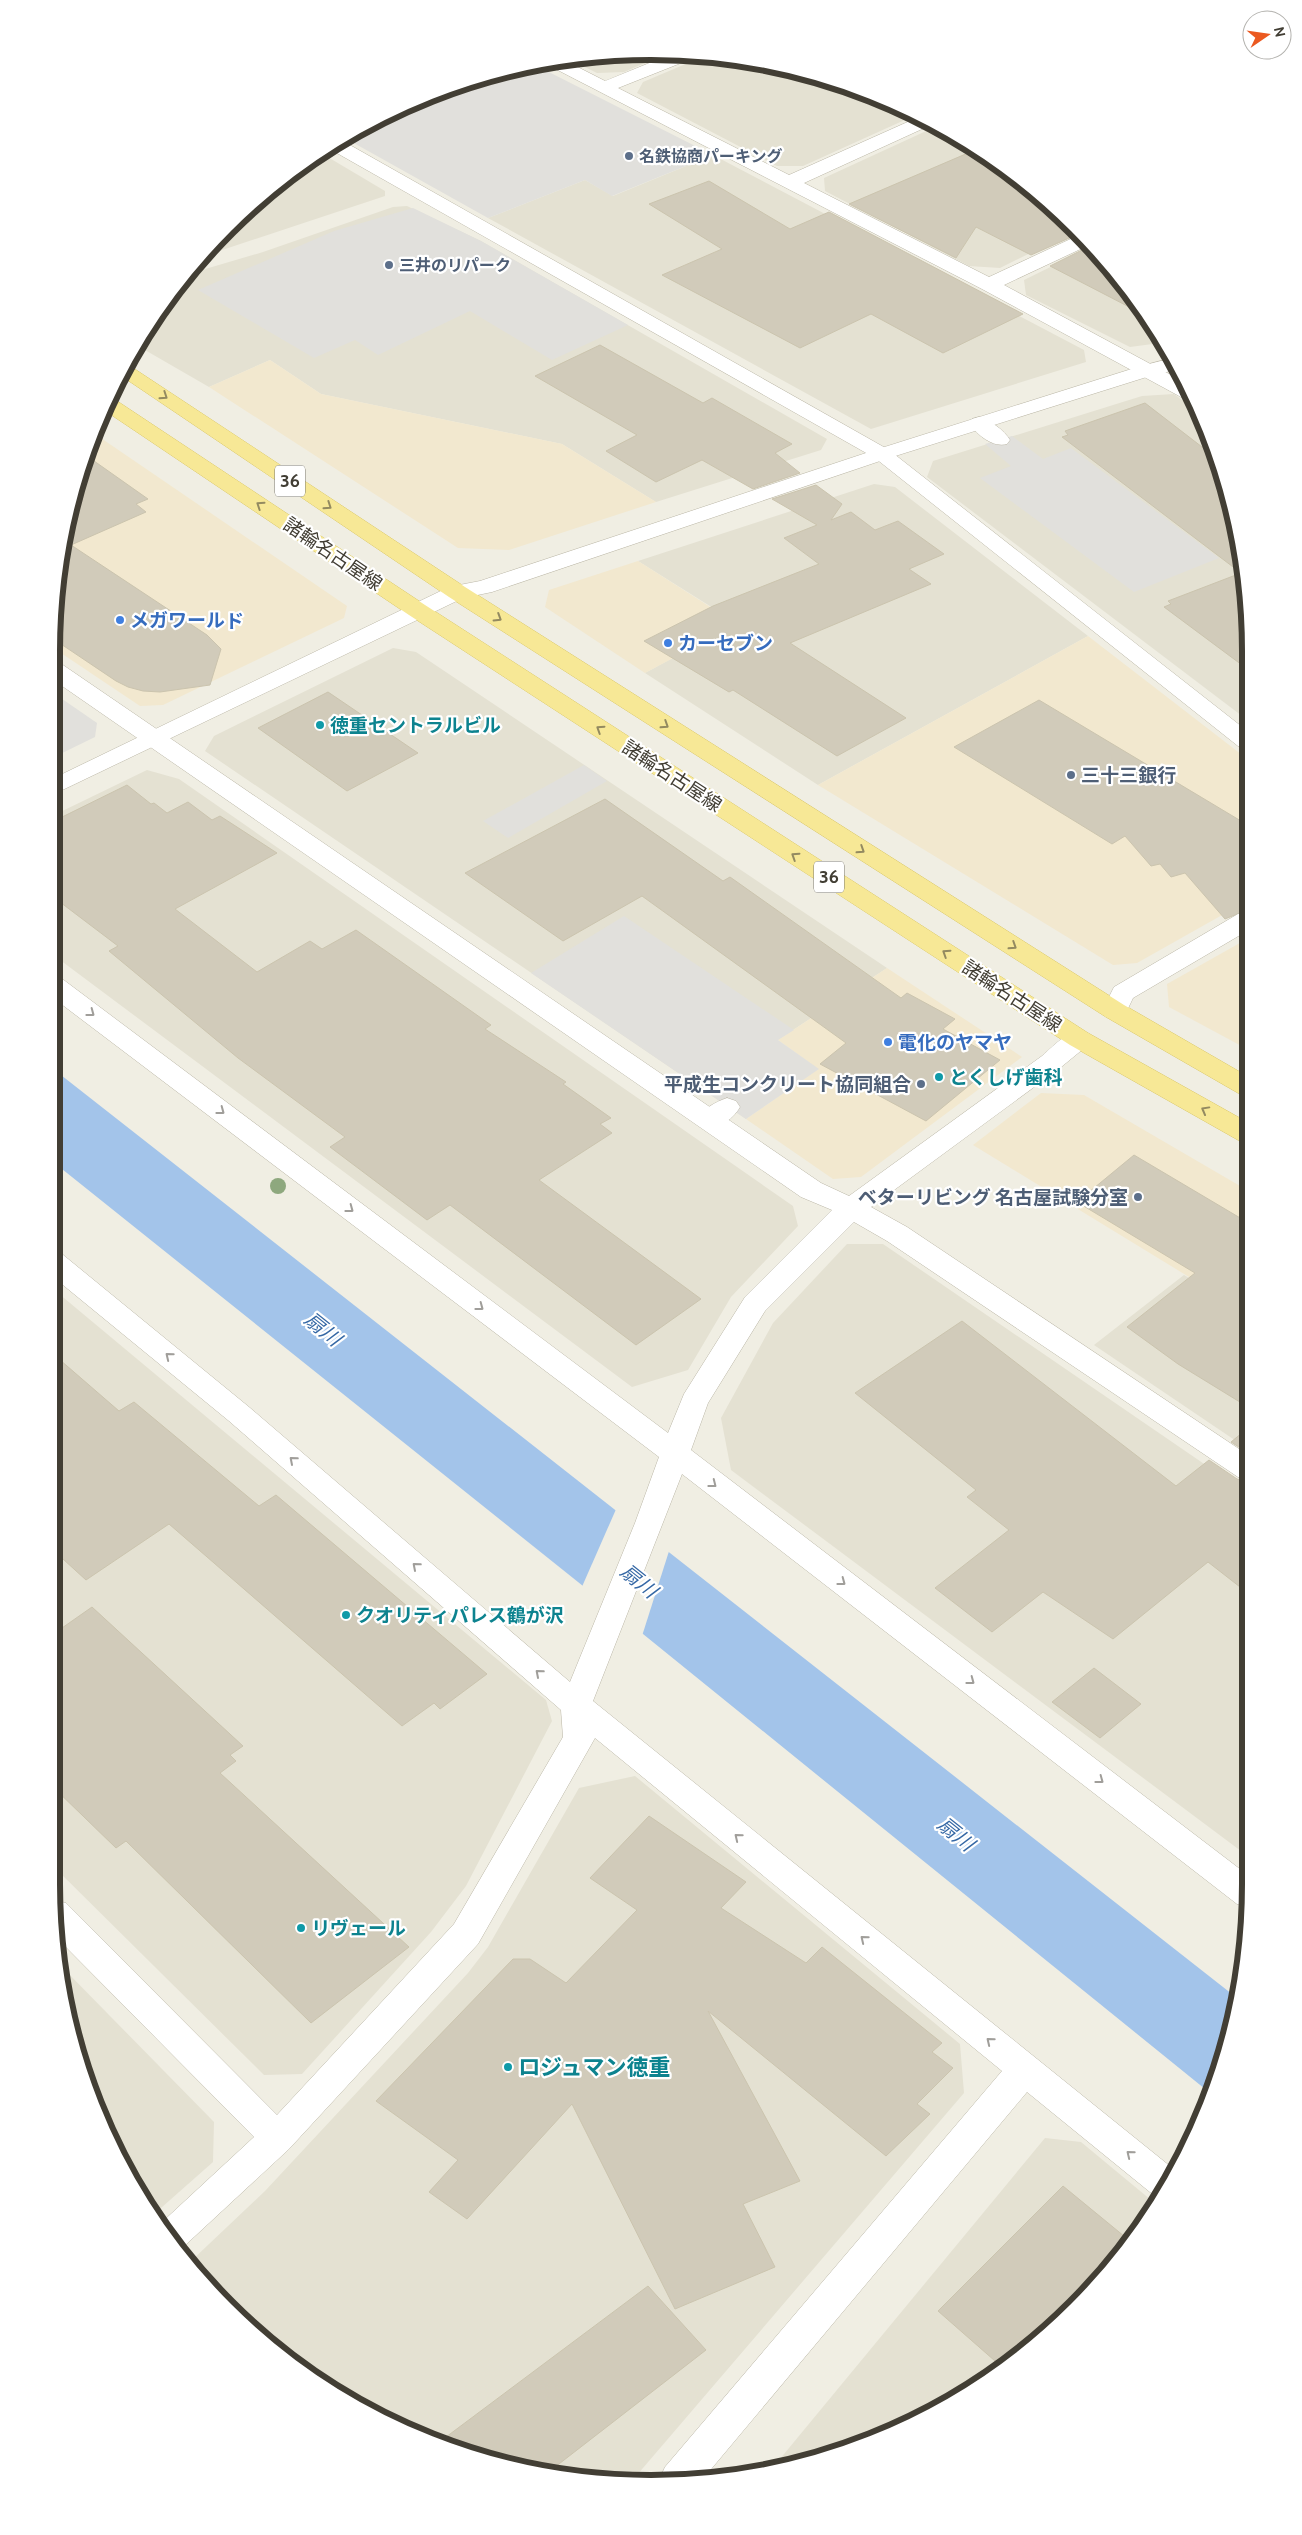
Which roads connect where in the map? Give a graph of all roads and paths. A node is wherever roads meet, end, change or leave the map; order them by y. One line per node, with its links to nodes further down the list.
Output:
1 (669, 60): 3 (street)
2 (564, 67): 3 (street)
3 (605, 87): 6 (street)
4 (918, 124): 6 (street)
5 (341, 148): 16 (street)
6 (788, 182): 8 (street)
7 (1078, 243): 8 (street)
8 (989, 285): 10 (street)
9 (1168, 366): 10 (street)
10 (1148, 370): 12 (street); 14 (street)
11 (130, 373): 17 (main road, 諸輪名古屋線 / 36, one-way to 17)
12 (1180, 387)
13 (113, 408): 18 (main road, 諸輪名古屋線 / 36, one-way to 13)
14 (979, 423): 15 (street); 16 (street)
15 (1000, 440)
16 (882, 454): 17 (street); 21 (street)
17 (457, 592): 18 (street); 25 (main road, 諸輪名古屋線 / 36, one-way to 25)
18 (417, 610): 20 (street); 26 (main road, 諸輪名古屋線 / 36, one-way to 18)
19 (60, 673): 20 (street)
20 (156, 737): 22 (street); 29 (street)
21 (1242, 738)
22 (60, 784)
23 (1242, 923): 25 (street)
24 (60, 990): 31 (street, one-way to 31)
25 (1115, 1011): 27 (main road, 諸輪名古屋線 / 36)
26 (1079, 1039): 28 (main road, 諸輪名古屋線 / 36, one-way to 26); 29 (street)
27 (1242, 1084)
28 (1242, 1131)
29 (851, 1208): 31 (street); 32 (street)
30 (60, 1268): 33 (street, one-way to 30)
31 (675, 1453): 33 (street); 34 (street, one-way to 34)
32 (1242, 1465)
33 (576, 1705): 36 (street, one-way to 33); 37 (street)
34 (1242, 1889)
35 (61, 1919): 37 (street)
36 (1025, 2069): 38 (street, one-way to 36); 40 (street)
37 (277, 2138): 39 (street)
38 (1162, 2181)
39 (174, 2233)
40 (683, 2474)

